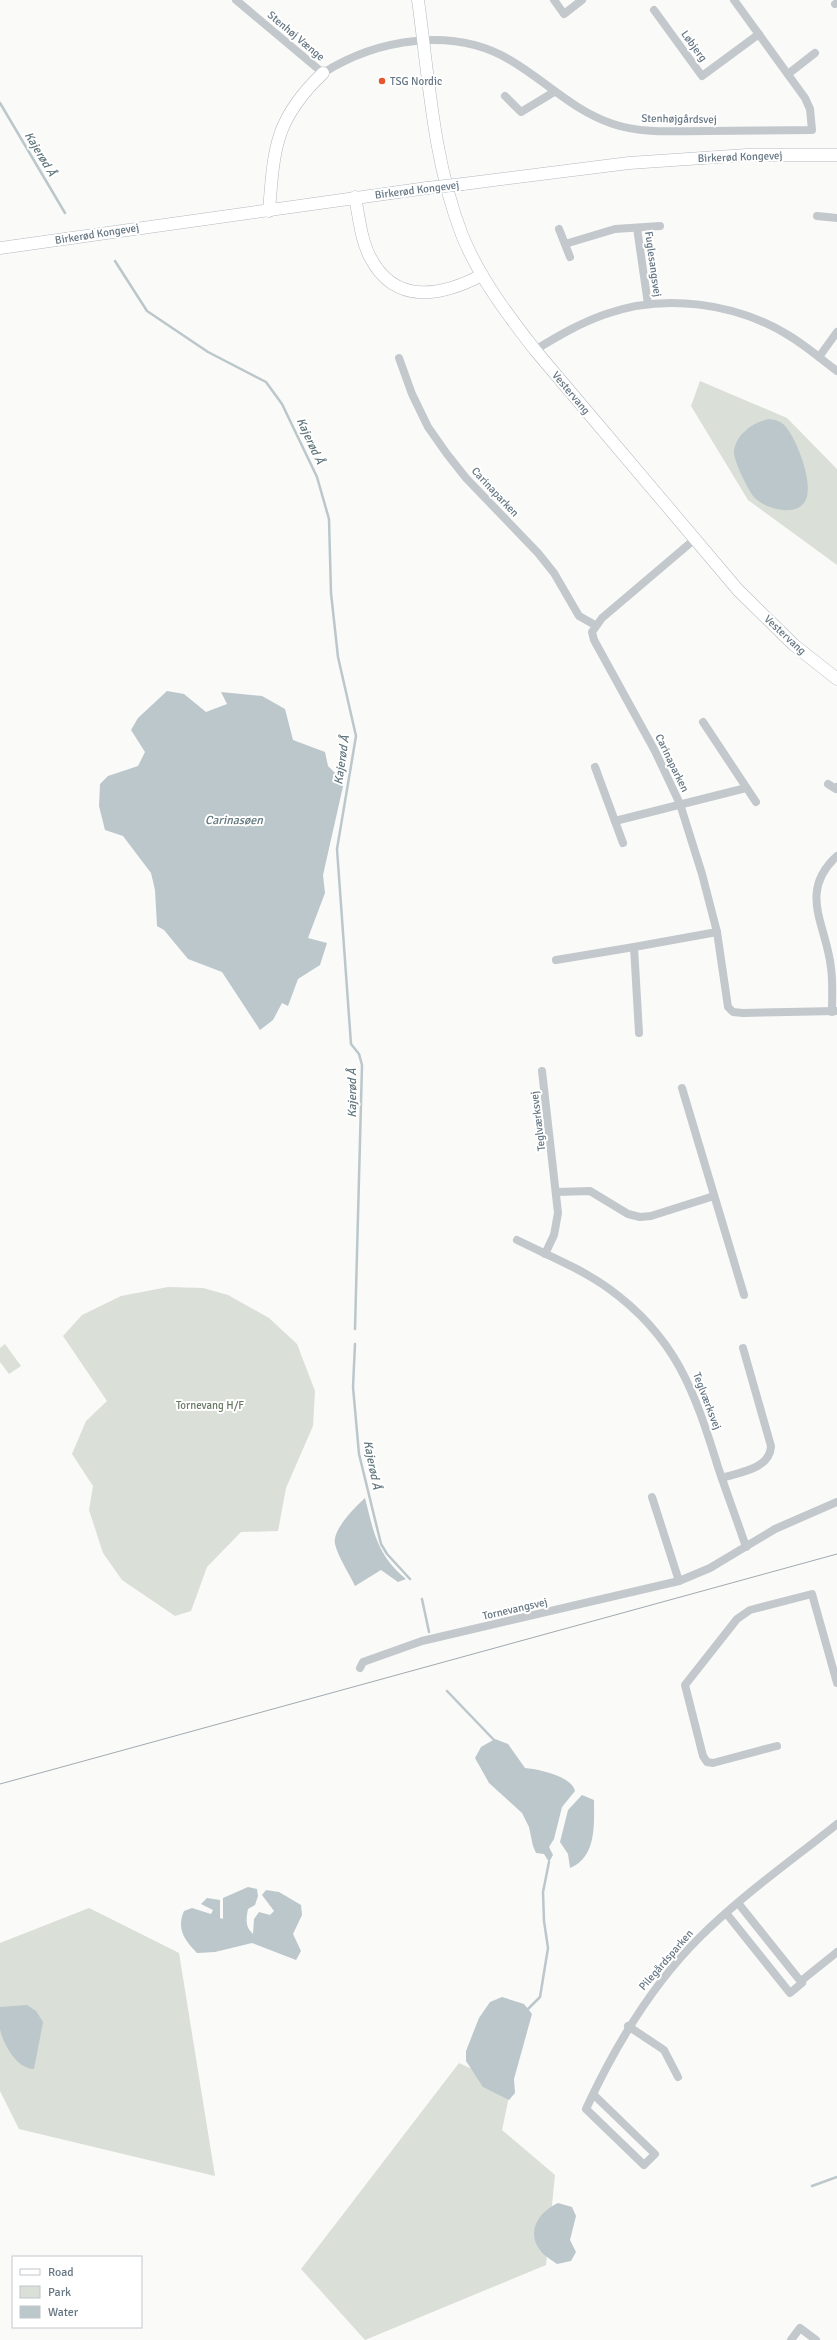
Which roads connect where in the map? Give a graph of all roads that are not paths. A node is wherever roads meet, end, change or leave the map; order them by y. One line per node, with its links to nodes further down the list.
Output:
1 (236, 0): 10 (street, Stenhøj Vænge)
2 (418, 0): 8 (main road, Vestervang)
3 (554, 0): 4 (street)
4 (582, 0)
5 (734, 0): 7 (street)
6 (654, 10): 7 (street, Løbjerg)
7 (759, 34): 11 (street)
8 (423, 40): 10 (street, Stenhøjgårdsvej); 12 (street, Stenhøjgårdsvej); 25 (main road, Vestervang)
9 (815, 53): 11 (street)
10 (323, 73): 16 (main road)
11 (788, 74): 12 (street, Stenhøjgårdsvej)
12 (554, 92): 13 (street)
13 (505, 96)
14 (837, 155): 15 (main road, Birkerød Kongevej, bridge)
15 (355, 197): 16 (main road, Birkerød Kongevej); 25 (main road)
16 (269, 211): 23 (main road, Birkerød Kongevej)
17 (817, 216): 18 (street)
18 (837, 218)
19 (660, 226): 20 (street, Fuglesangsvej)
20 (637, 228): 22 (street, Fuglesangsvej); 26 (street, Fuglesangsvej)
21 (560, 229): 22 (street)
22 (565, 244): 24 (street)
23 (0, 248)
24 (570, 257)
25 (482, 275): 28 (main road, Vestervang)
26 (648, 304): 28 (street, Fuglesangsvej); 29 (street, Fuglesangsvej)
27 (837, 332): 29 (street)
28 (535, 350): 32 (main road, Vestervang)
29 (819, 357): 31 (street, Fuglesangsvej)
30 (399, 358): 33 (street, Carinaparken)
31 (837, 371)
32 (695, 539): 33 (street); 34 (main road, Vestervang)
33 (595, 625): 41 (street, Carinaparken)
34 (837, 679)
35 (704, 722): 39 (street)
36 (595, 767): 42 (street)
37 (828, 784): 38 (street)
38 (837, 787)
39 (746, 788): 40 (street); 41 (street, Carinaparken)
40 (756, 802)
41 (680, 804): 42 (street, Carinaparken); 45 (street, Carinaparken)
42 (615, 821): 43 (street)
43 (623, 843)
44 (837, 856): 48 (street)
45 (718, 932): 46 (street); 48 (street, Carinaparken)
46 (634, 947): 47 (street); 49 (street)
47 (556, 960)
48 (835, 1012)
49 (639, 1032)
50 (542, 1071): 52 (street, Teglværksvej)
51 (682, 1088): 53 (street)
52 (557, 1192): 53 (street); 55 (street, Teglværksvej)
53 (714, 1196): 56 (street)
54 (517, 1240): 55 (street, Teglværksvej)
55 (545, 1254): 58 (street, Teglværksvej)
56 (744, 1295)
57 (743, 1348): 58 (street)
58 (722, 1478): 61 (street, Teglværksvej)
59 (652, 1497): 62 (street)
60 (837, 1502): 61 (street, Tornevangsvej)
61 (746, 1547): 62 (street, Tornevangsvej)
62 (679, 1581): 63 (street, Tornevangsvej)
63 (360, 1668)
64 (837, 1683): 65 (street)
65 (777, 1746)
66 (837, 1824): 67 (street, Pilegårdsparken)
67 (738, 1903): 68 (street, Pilegårdsparken); 70 (street)
68 (726, 1913): 70 (street); 71 (street, Pilegårdsparken)
69 (837, 1952): 70 (street)
70 (800, 1981)
71 (628, 2026): 72 (street); 73 (street, Pilegårdsparken)
72 (678, 2077)
73 (593, 2094): 73 (street, Pilegårdsparken)
74 (791, 2340): 75 (street)
75 (816, 2340)

